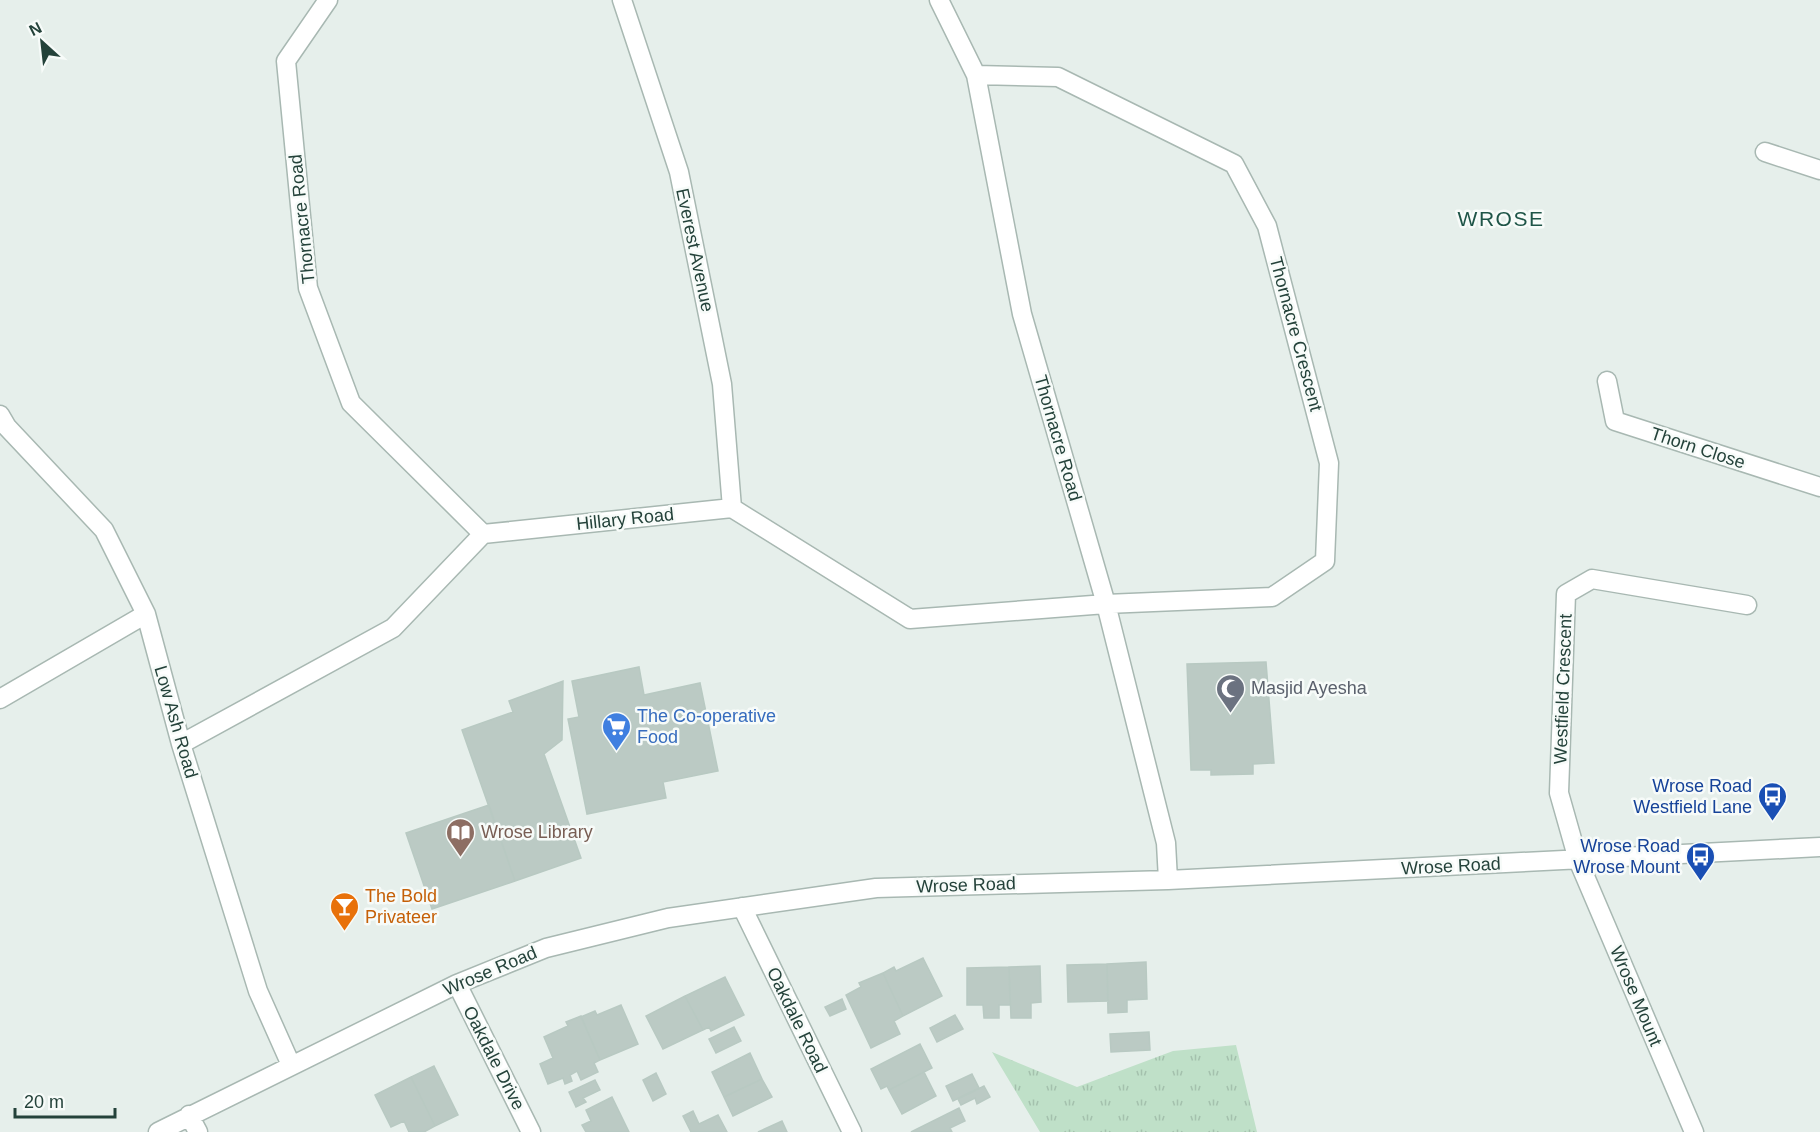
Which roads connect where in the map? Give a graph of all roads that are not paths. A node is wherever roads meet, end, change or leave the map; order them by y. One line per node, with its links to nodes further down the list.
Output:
1 (328, 0): 11 (street, Thornacre Road)
2 (622, 0): 10 (street, Everest Avenue)
3 (939, 0): 4 (street, Thornacre Road)
4 (976, 75): 12 (street, Thornacre Road); 12 (street, Thornacre Crescent)
5 (1765, 152): 6 (street)
6 (1820, 170)
7 (1607, 381): 9 (street, Thorn Close)
8 (2, 424): 14 (street, Low Ash Road)
9 (1820, 487)
10 (732, 508): 11 (street, Hillary Road); 12 (street)
11 (483, 534): 16 (street)
12 (1106, 604): 19 (street, Thornacre Road)
13 (1747, 605): 18 (street, Westfield Crescent)
14 (146, 614): 15 (street); 16 (street, Low Ash Road)
15 (0, 699)
16 (182, 744): 22 (street, Low Ash Road)
17 (1820, 847): 18 (street, Wrose Road)
18 (1578, 860): 19 (street, Wrose Road); 28 (street, Wrose Mount)
19 (1168, 880): 20 (street, Wrose Road)
20 (742, 907): 21 (street, Wrose Road); 27 (street, Oakdale Road)
21 (457, 984): 22 (street, Wrose Road); 26 (street, Oakdale Drive)
22 (291, 1065): 23 (street, Wrose Road)
23 (189, 1115): 24 (street, Wrose Road); 25 (street)
24 (158, 1132)
25 (198, 1132)
26 (531, 1132)
27 (852, 1132)
28 (1694, 1132)

